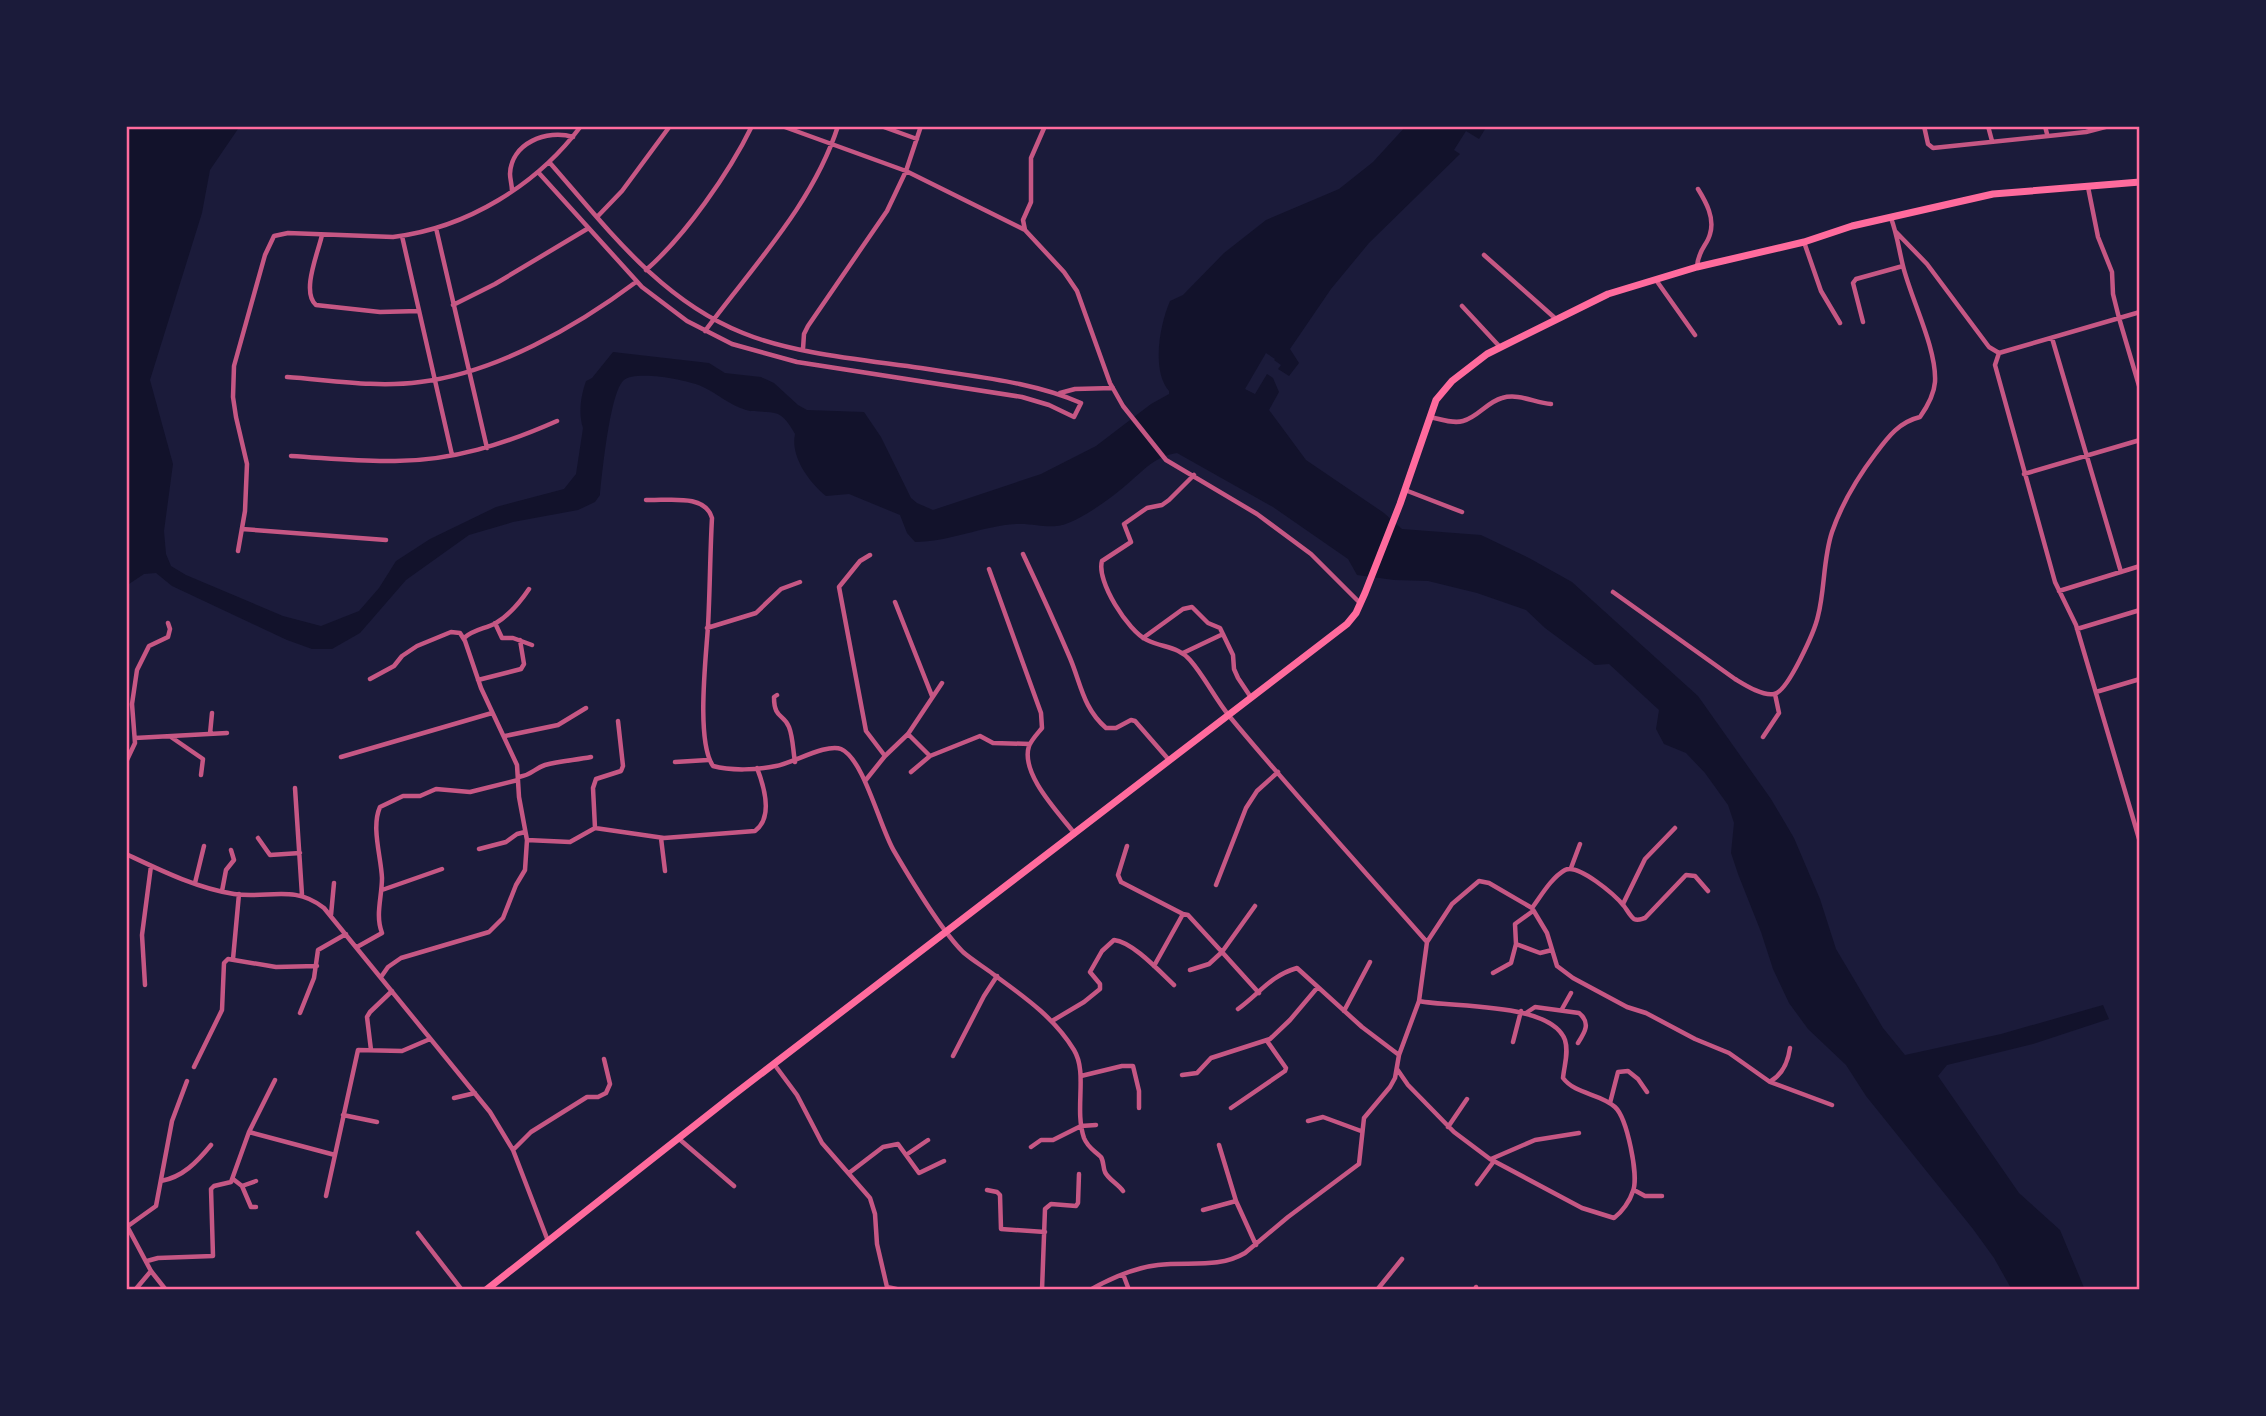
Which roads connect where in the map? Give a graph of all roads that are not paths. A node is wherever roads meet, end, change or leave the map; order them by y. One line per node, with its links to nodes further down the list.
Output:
1 (581, 126): 15 (street)
2 (670, 126): 26 (street)
3 (752, 126): 38 (street)
4 (782, 126): 18 (street)
5 (838, 126): 18 (street)
6 (881, 126): 16 (street)
7 (921, 126): 16 (street)
8 (1045, 126): 30 (street)
9 (1924, 126): 17 (street)
10 (1989, 126): 17 (street)
11 (2045, 126): 14 (street)
12 (2109, 126): 13 (street)
13 (2086, 129): 14 (street)
14 (2047, 134): 17 (street)
15 (573, 136): 19 (street); 25 (street)
16 (917, 139): 20 (street)
17 (1992, 141)
18 (831, 144): 20 (street); 45 (street)
19 (550, 163): 21 (street); 26 (street)
20 (906, 171): 30 (street); 54 (street)
21 (538, 172): 25 (street); 29 (street)
22 (2140, 183): 23 (main road)
23 (2088, 187): 27 (main road); 46 (street)
24 (1698, 190): 37 (street)
25 (512, 191): 28 (street)
26 (597, 217): 38 (street)
27 (1891, 217): 31 (street); 34 (main road)
28 (436, 228): 33 (street); 41 (street)
29 (587, 229): 40 (street); 41 (street)
30 (1026, 230): 60 (street)
31 (1896, 232): 36 (street); 55 (street)
32 (322, 235): 33 (street); 43 (street); 77 (street)
33 (402, 236): 43 (street)
34 (1804, 242): 37 (main road); 49 (street)
35 (1484, 255): 47 (street)
36 (1903, 266): 48 (street); 107 (street)
37 (1697, 267): 39 (main road)
38 (646, 270): 45 (street)
39 (1656, 280): 47 (main road); 51 (street)
40 (636, 282): 50 (street); 56 (street)
41 (453, 304): 56 (street)
42 (1462, 306): 53 (street)
43 (419, 312): 59 (street)
44 (2140, 312): 46 (street)
45 (714, 318): 50 (street); 54 (street)
46 (2119, 318): 52 (street); 61 (street)
47 (1556, 319): 53 (main road)
48 (1863, 321)
49 (1840, 323)
50 (705, 331): 62 (street)
51 (1695, 335)
52 (2052, 338): 55 (street); 71 (street)
53 (1501, 348): 65 (main road)
54 (803, 349): 58 (street)
55 (1999, 353): 72 (street)
56 (469, 372): 59 (street); 68 (street)
57 (287, 377): 59 (street)
58 (994, 379): 62 (street); 63 (street)
59 (435, 380): 69 (street)
60 (1113, 388): 63 (street); 73 (street)
61 (2140, 389)
62 (993, 393): 63 (street)
63 (1059, 394)
64 (1551, 404): 65 (street)
65 (1429, 417): 74 (main road)
66 (557, 421): 68 (street)
67 (2140, 440): 71 (street)
68 (487, 448): 69 (street)
69 (452, 455): 70 (street)
70 (291, 456)
71 (2086, 456): 72 (street); 84 (street)
72 (2024, 474): 87 (street)
73 (1194, 475): 90 (street); 98 (street)
74 (1405, 489): 76 (street); 90 (main road)
75 (646, 500): 94 (street)
76 (1462, 512)
77 (242, 530): 78 (street); 79 (street)
78 (386, 540)
79 (238, 551)
80 (1023, 554): 129 (street)
81 (870, 555): 124 (street)
82 (2140, 566): 84 (street)
83 (989, 569): 123 (street)
84 (2121, 572): 87 (street)
85 (800, 582): 94 (street)
86 (529, 589): 93 (street)
87 (2059, 591): 95 (street)
88 (1613, 592): 107 (street)
89 (895, 602): 110 (street)
90 (1360, 604): 109 (main road)
91 (2140, 610): 95 (street)
92 (168, 622): 122 (street)
93 (495, 623): 97 (street); 99 (street)
94 (708, 628): 128 (street)
95 (2077, 629): 106 (street)
96 (1223, 634): 98 (street); 101 (street); 109 (street)
97 (464, 638): 102 (street); 104 (street)
98 (1143, 638): 101 (street)
99 (520, 640): 100 (street); 104 (street)
100 (532, 645)
101 (1182, 653): 114 (street)
102 (370, 679)
103 (2140, 679): 106 (street)
104 (478, 680): 113 (street)
105 (942, 684): 110 (street)
106 (2096, 692): 147 (street)
107 (1775, 694): 121 (street)
108 (777, 695): 132 (street)
109 (1250, 696): 114 (main road)
110 (932, 697): 118 (street)
111 (586, 708): 120 (street)
112 (212, 713): 117 (street)
113 (492, 713): 120 (street); 126 (street)
114 (1227, 715): 129 (main road); 135 (street)
115 (618, 721): 140 (street)
116 (227, 733): 117 (street)
117 (210, 734): 119 (street)
118 (908, 734): 124 (street); 125 (street)
119 (170, 736): 122 (street); 136 (street)
120 (505, 736): 137 (street)
121 (1763, 737)
122 (135, 738): 130 (street)
123 (1030, 744): 125 (street); 143 (street)
124 (885, 756): 138 (street)
125 (930, 756): 134 (street)
126 (341, 757)
127 (591, 757): 137 (street)
128 (708, 760): 131 (street); 133 (street)
129 (1169, 760): 143 (main road)
130 (126, 762)
131 (675, 762)
132 (794, 762): 133 (street); 138 (street)
133 (757, 768): 145 (street)
134 (911, 772)
135 (1278, 772): 161 (street); 174 (street)
136 (201, 775)
137 (519, 779): 142 (street); 162 (street)
138 (865, 782): 172 (street)
139 (295, 788): 153 (street)
140 (595, 828): 145 (street); 146 (street)
141 (1675, 828): 167 (street)
142 (525, 832): 146 (street); 151 (street)
143 (1075, 834): 172 (main road)
144 (258, 838): 153 (street)
145 (661, 838): 158 (street)
146 (527, 840): 186 (street)
147 (2140, 842)
148 (1580, 844): 156 (street)
149 (204, 846): 159 (street)
150 (1126, 846): 170 (street)
151 (478, 849)
152 (231, 850): 163 (street)
153 (300, 853): 166 (street)
154 (126, 854): 155 (street)
155 (151, 866): 159 (street); 187 (street)
156 (1570, 868): 167 (street); 169 (street)
157 (442, 869): 162 (street)
158 (665, 871)
159 (195, 883): 163 (street)
160 (334, 883): 171 (street)
161 (1216, 885)
162 (382, 890): 176 (street)
163 (222, 891): 165 (street)
164 (1708, 891): 167 (street)
165 (239, 894): 166 (street); 179 (street)
166 (302, 895): 171 (street)
167 (1623, 904)
168 (1255, 906): 178 (street)
169 (1533, 909): 174 (street); 175 (street); 177 (street)
170 (1183, 914): 178 (street); 181 (street)
171 (331, 916): 173 (street)
172 (947, 932): 185 (street); 209 (main road)
173 (345, 934): 176 (street); 182 (street)
174 (1427, 942): 193 (street)
175 (1516, 944): 177 (street); 184 (street)
176 (357, 947): 186 (street)
177 (1552, 950): 216 (street)
178 (1222, 953): 183 (street); 191 (street)
179 (233, 959): 182 (street); 210 (street)
180 (1370, 962): 196 (street)
181 (1154, 966): 188 (street); 199 (street)
182 (317, 967): 198 (street)
183 (1190, 970)
184 (1493, 973)
185 (997, 976): 199 (street); 207 (street)
186 (381, 977): 190 (street)
187 (145, 985)
188 (1174, 985)
189 (1317, 988): 191 (street); 196 (street); 201 (street)
190 (392, 991): 200 (street); 205 (street)
191 (1259, 993): 194 (street)
192 (1570, 993): 195 (street)
193 (1419, 1001): 197 (street); 206 (street)
194 (1238, 1009)
195 (1562, 1009): 197 (street); 203 (street)
196 (1344, 1012): 206 (street)
197 (1524, 1012): 202 (street); 221 (street)
198 (300, 1013)
199 (1052, 1021): 213 (street)
200 (430, 1039): 205 (street); 218 (street)
201 (1267, 1041): 212 (street); 224 (street)
202 (1513, 1042)
203 (1578, 1043)
204 (1790, 1048): 216 (street)
205 (370, 1050): 225 (street)
206 (1399, 1055): 211 (street)
207 (953, 1056)
208 (604, 1059): 239 (street)
209 (774, 1064): 234 (main road); 244 (street)
210 (194, 1067)
211 (1397, 1069): 230 (street); 231 (street)
212 (1182, 1075)
213 (1081, 1076): 223 (street); 229 (street)
214 (275, 1080): 232 (street)
215 (187, 1081): 247 (street)
216 (1770, 1082): 222 (street)
217 (1647, 1092): 221 (street)
218 (475, 1093): 219 (street); 239 (street)
219 (454, 1098)
220 (1468, 1099): 230 (street)
221 (1610, 1103): 253 (street)
222 (1832, 1104)
223 (1139, 1108)
224 (1231, 1108)
225 (343, 1115): 227 (street); 240 (street)
226 (1308, 1121): 231 (street)
227 (377, 1122)
228 (1096, 1125): 229 (street)
229 (1081, 1126): 238 (street); 254 (street)
230 (1448, 1127): 242 (street)
231 (1361, 1131): 264 (street)
232 (249, 1132): 240 (street); 246 (street)
233 (1579, 1133): 242 (street)
234 (678, 1138): 251 (street); 263 (main road)
235 (928, 1140): 241 (street)
236 (211, 1145): 247 (street)
237 (1219, 1145): 257 (street)
238 (1031, 1147)
239 (513, 1150): 263 (street)
240 (335, 1154): 256 (street)
241 (906, 1155): 243 (street); 244 (street)
242 (1492, 1160): 249 (street); 253 (street)
243 (944, 1161)
244 (849, 1173): 271 (street)
245 (1079, 1174): 261 (street)
246 (233, 1179): 250 (street); 266 (street)
247 (161, 1181): 260 (street)
248 (256, 1181): 250 (street)
249 (1477, 1184)
250 (242, 1186): 258 (street)
251 (734, 1186)
252 (987, 1190): 261 (street)
253 (1634, 1190): 255 (street)
254 (1123, 1191)
255 (1662, 1195)
256 (326, 1196)
257 (1236, 1201): 259 (street); 264 (street)
258 (256, 1207)
259 (1203, 1210)
260 (127, 1226): 266 (street)
261 (1045, 1231): 275 (street)
262 (418, 1233): 273 (street)
263 (548, 1241): 270 (main road)
264 (1256, 1245): 268 (street)
265 (1402, 1259): 278 (street)
266 (147, 1261): 267 (street)
267 (151, 1271): 269 (street); 272 (street)
268 (1123, 1274): 276 (street); 277 (street)
269 (163, 1289)
270 (488, 1289)
271 (885, 1289): 274 (street)
272 (135, 1290)
273 (462, 1290)
274 (901, 1290)
275 (1042, 1290)
276 (1090, 1290)
277 (1129, 1290)
278 (1377, 1290)

